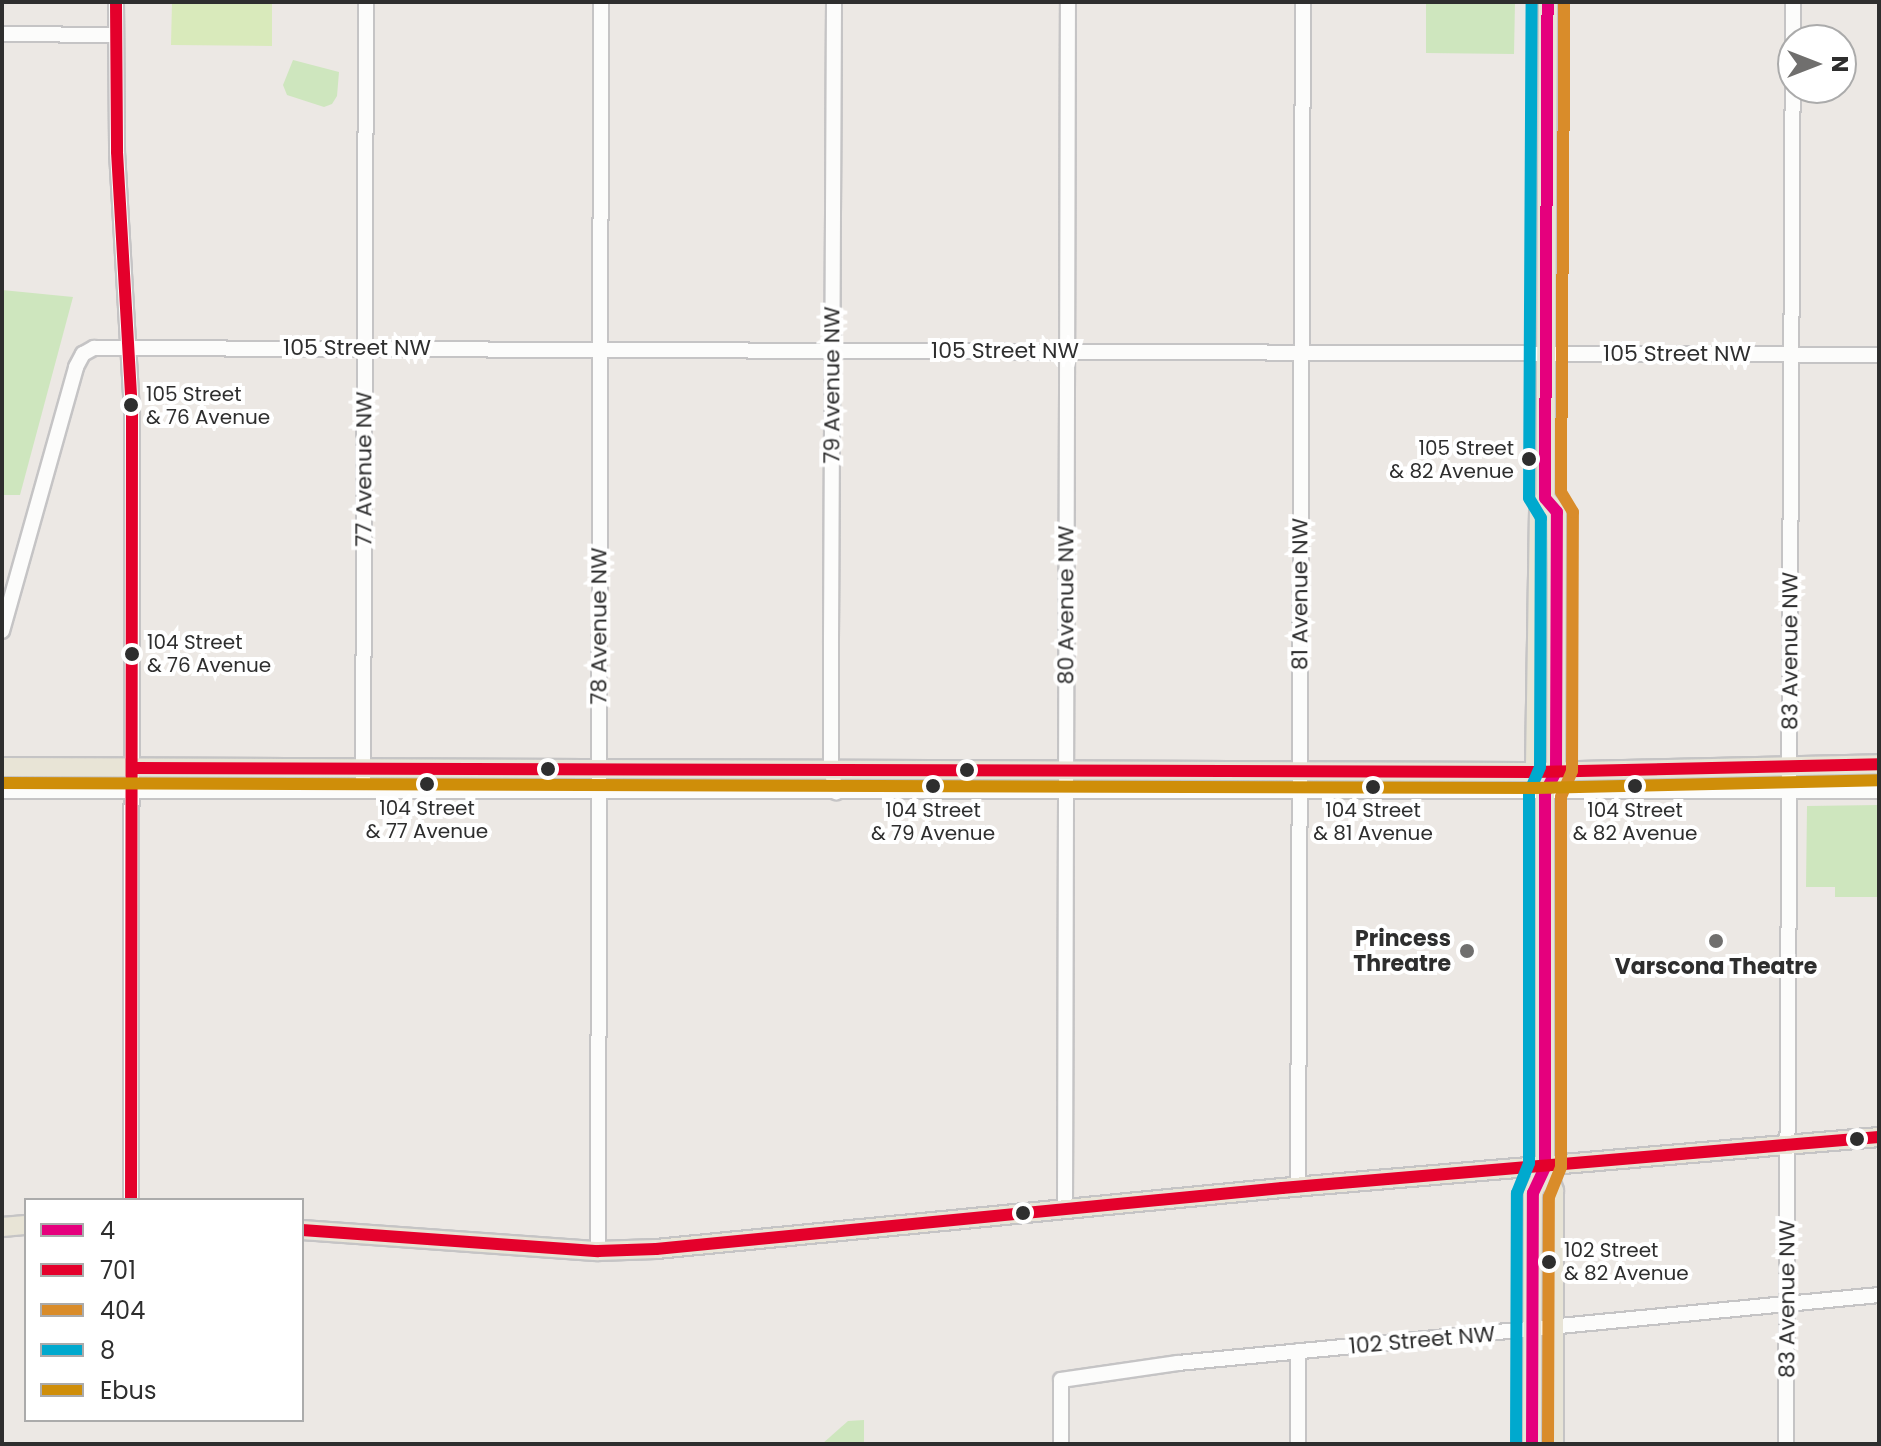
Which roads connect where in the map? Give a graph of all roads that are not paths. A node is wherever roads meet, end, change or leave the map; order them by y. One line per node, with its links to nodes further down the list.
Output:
1 (116, 2): 10 (street)
2 (366, 2): 12 (street, 77 Avenue NW)
3 (601, 2): 13 (street, 78 Avenue NW)
4 (834, 2): 14 (street, 79 Avenue NW)
5 (1068, 2): 15 (street, 80 Avenue NW)
6 (1303, 2): 16 (street, 81 Avenue NW)
7 (1548, 2): 17 (main road)
8 (1793, 2): 18 (street, 83 Avenue NW)
9 (2, 34): 10 (street)
10 (116, 35): 11 (street)
11 (130, 348): 12 (street, 105 Street NW); 21 (street, 105 Street NW); 25 (street)
12 (365, 348): 13 (street, 105 Street NW); 27 (street, 77 Avenue NW)
13 (600, 349): 14 (street, 105 Street NW); 28 (street, 78 Avenue NW)
14 (833, 351): 15 (street, 105 Street NW); 26 (street, 79 Avenue NW)
15 (1067, 351): 16 (street, 105 Street NW); 29 (street, 80 Avenue NW)
16 (1301, 352): 17 (street, 105 Street NW); 30 (street, 81 Avenue NW)
17 (1546, 353): 18 (street, 105 Street NW); 20 (main road)
18 (1792, 355): 19 (street, 105 Street NW); 22 (street, 83 Avenue NW)
19 (1879, 355)
20 (1545, 498): 31 (main road); 32 (main road)
21 (2, 631)
22 (1790, 764): 23 (main road); 31 (main road); 36 (street, 83 Avenue NW)
23 (1879, 764)
24 (2, 767): 25 (main road)
25 (133, 768): 27 (main road); 34 (street)
26 (831, 768): 28 (main road); 29 (main road); 38 (street, 79 Avenue NW)
27 (363, 769): 28 (main road); 35 (street, 77 Avenue NW)
28 (599, 769): 41 (street, 78 Avenue NW)
29 (1066, 769): 30 (main road); 39 (street, 80 Avenue NW)
30 (1299, 771): 32 (main road); 40 (street, 81 Avenue NW)
31 (1556, 771): 32 (main road); 42 (main road)
32 (1535, 772): 42 (main road)
33 (2, 791): 34 (street)
34 (133, 791): 35 (street); 47 (street)
35 (363, 791): 41 (street)
36 (1789, 791): 37 (street); 42 (street); 44 (street, 83 Avenue NW)
37 (1879, 791)
38 (836, 792): 39 (street); 41 (street)
39 (1066, 792): 40 (street); 48 (street, 80 Avenue NW)
40 (1300, 792): 42 (street); 46 (street, 81 Avenue NW)
41 (599, 793): 52 (street, 78 Avenue NW)
42 (1545, 793): 45 (main road)
43 (1879, 1137): 44 (main road)
44 (1787, 1145): 45 (main road); 54 (street, 83 Avenue NW)
45 (1545, 1167): 46 (main road); 55 (main road); 56 (main road)
46 (1298, 1187): 48 (main road)
47 (131, 1198)
48 (1065, 1209): 52 (main road)
49 (24, 1225): 50 (main road)
50 (2, 1227)
51 (304, 1230): 52 (main road)
52 (598, 1251)
53 (1879, 1295): 54 (street, 102 Street NW)
54 (1787, 1306): 55 (street, 102 Street NW); 62 (street, 83 Avenue NW)
55 (1554, 1328): 56 (street, 102 Street NW); 61 (main road)
56 (1532, 1330): 57 (street, 102 Street NW); 60 (main road)
57 (1298, 1351): 58 (street, 102 Street NW); 59 (street)
58 (1061, 1444)
59 (1298, 1444)
60 (1532, 1444)
61 (1554, 1444)
62 (1786, 1444)

